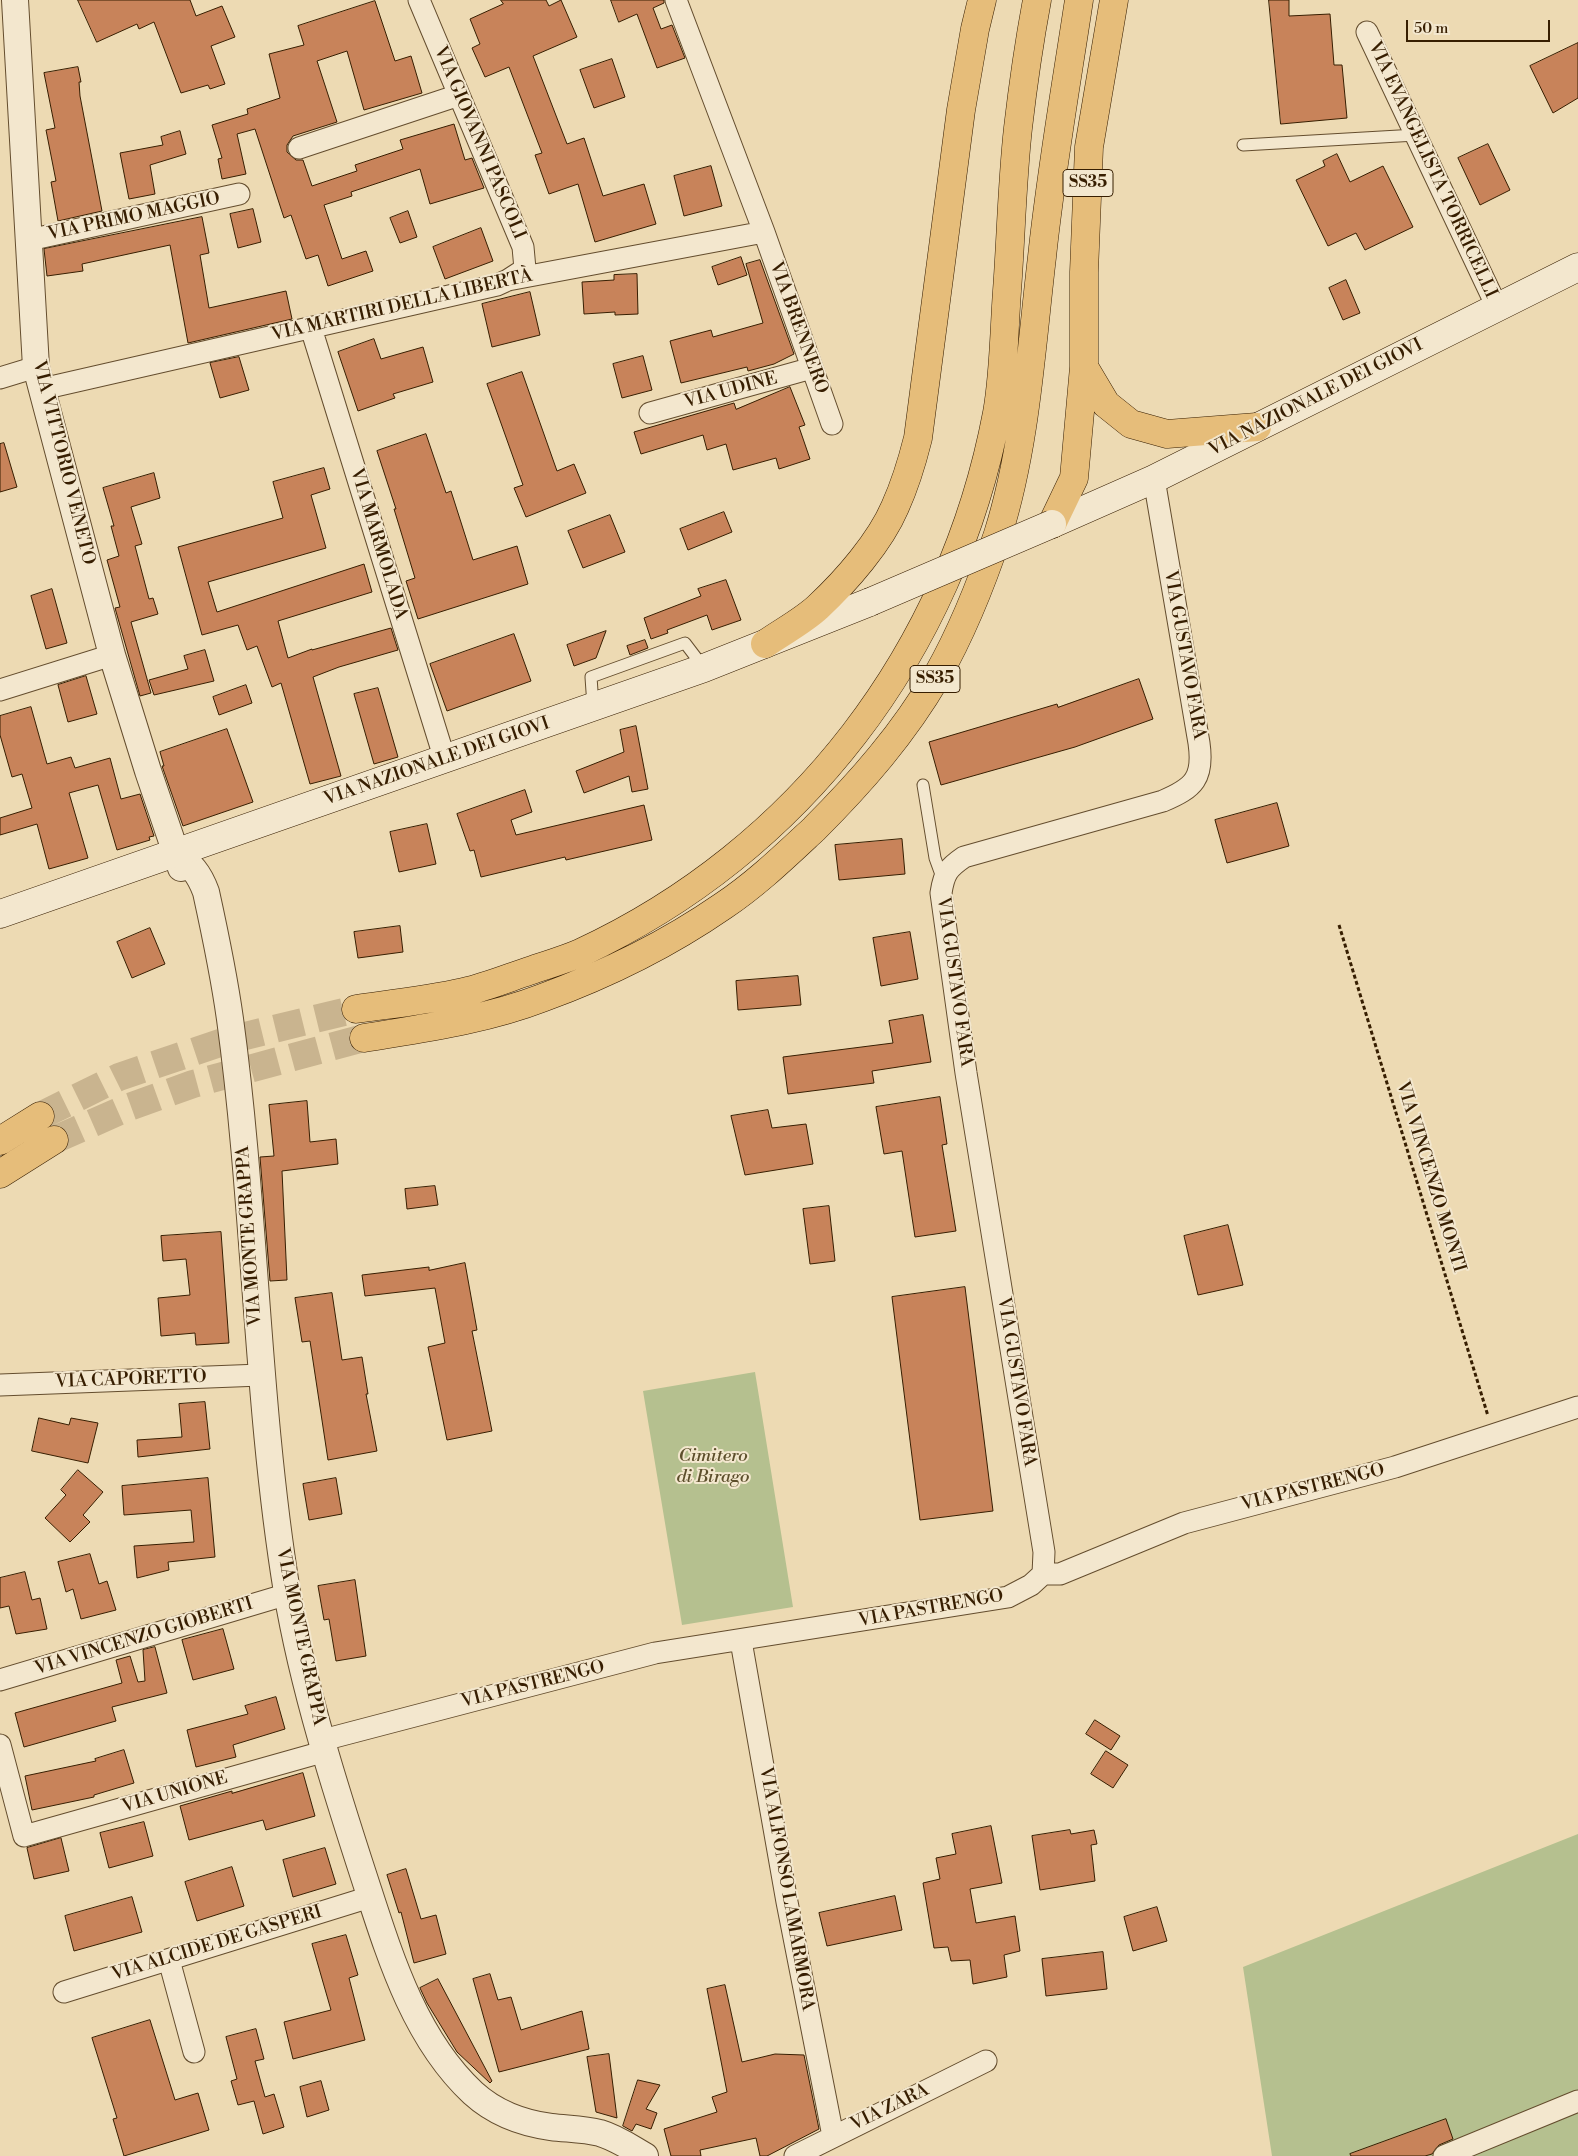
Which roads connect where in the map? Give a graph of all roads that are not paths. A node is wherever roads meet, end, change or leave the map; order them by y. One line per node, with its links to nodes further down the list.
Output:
1 (15, 0): 15 (street, VIA VITTORIO VENETO)
2 (676, 0): 14 (street, VIA BRENNERO)
3 (982, 0): 29 (highway)
4 (1037, 0): 37 (highway, SS35)
5 (1080, 0): 38 (highway, SS35)
6 (1114, 0): 20 (highway, SS35)
7 (423, 1): 9 (street, VIA GIOVANNI PASCOLI)
8 (1367, 32): 10 (street, VIA EVANGELISTA TORRICELLI)
9 (459, 95): 12 (street); 17 (street, VIA GIOVANNI PASCOLI)
10 (1416, 135): 11 (lane); 18 (street, VIA EVANGELISTA TORRICELLI)
11 (1244, 145)
12 (299, 148)
13 (238, 194): 15 (street, VIA PRIMO MAGGIO)
14 (764, 232): 17 (street, VIA MARTIRI DELLA LIBERTÀ); 21 (street, VIA BRENNERO)
15 (29, 240): 23 (street, VIA VITTORIO VENETO)
16 (1578, 267): 18 (main road, VIA NAZIONALE DEI GIOVI)
17 (508, 280): 19 (street, VIA MARTIRI DELLA LIBERTÀ)
18 (1497, 307): 26 (main road, VIA NAZIONALE DEI GIOVI)
19 (311, 328): 23 (street, VIA MARTIRI DELLA LIBERTÀ); 32 (street, VIA MARMOLADA)
20 (1084, 367): 26 (highway); 28 (highway, SS35)
21 (812, 368): 24 (street, VIA UDINE); 25 (street, VIA BRENNERO)
22 (0, 378): 23 (street, VIA MARTIRI DELLA LIBERTÀ)
23 (39, 378): 30 (street, VIA VITTORIO VENETO)
24 (650, 413)
25 (832, 424)
26 (1257, 427): 27 (main road, VIA NAZIONALE DEI GIOVI)
27 (1154, 479): 28 (main road, VIA NAZIONALE DEI GIOVI); 35 (street, VIA GUSTAVO FARA)
28 (1052, 524): 29 (main road, VIA NAZIONALE DEI GIOVI, bridge)
29 (765, 644): 32 (main road, VIA NAZIONALE DEI GIOVI)
30 (112, 655): 31 (street); 34 (street, VIA VITTORIO VENETO)
31 (0, 690)
32 (445, 760): 34 (main road, VIA NAZIONALE DEI GIOVI)
33 (923, 785): 35 (lane)
34 (175, 853): 36 (main road, VIA NAZIONALE DEI GIOVI); 43 (street, VIA MONTE GRAPPA)
35 (943, 880): 46 (street, VIA GUSTAVO FARA)
36 (0, 914)
37 (356, 1009)
38 (364, 1038)
39 (40, 1116): 41 (highway)
40 (54, 1140): 42 (highway)
41 (0, 1141)
42 (0, 1174)
43 (261, 1375): 44 (street, VIA CAPORETTO); 47 (street, VIA MONTE GRAPPA)
44 (0, 1385)
45 (1578, 1407): 46 (street, VIA PASTRENGO)
46 (1043, 1574): 48 (street, VIA PASTRENGO)
47 (288, 1594): 49 (street, VIA VINCENZO GIOBERTI); 51 (street, VIA MONTE GRAPPA)
48 (741, 1641): 51 (street, VIA PASTRENGO); 58 (street, VIA ALFONSO LAMARMORA)
49 (0, 1680)
50 (0, 1745): 51 (street, VIA UNIONE)
51 (324, 1745): 52 (street, VIA MONTE GRAPPA)
52 (370, 1897): 53 (street, VIA ALCIDE DE GASPERI); 59 (street, VIA MONTE GRAPPA)
53 (169, 1960): 54 (street, VIA ALCIDE DE GASPERI); 55 (street)
54 (64, 1992)
55 (194, 2052)
56 (986, 2061): 58 (street, VIA ZARA)
57 (1578, 2101): 61 (street)
58 (833, 2136): 60 (street, VIA ZARA)
59 (628, 2152)
60 (795, 2156)
61 (1444, 2156)

